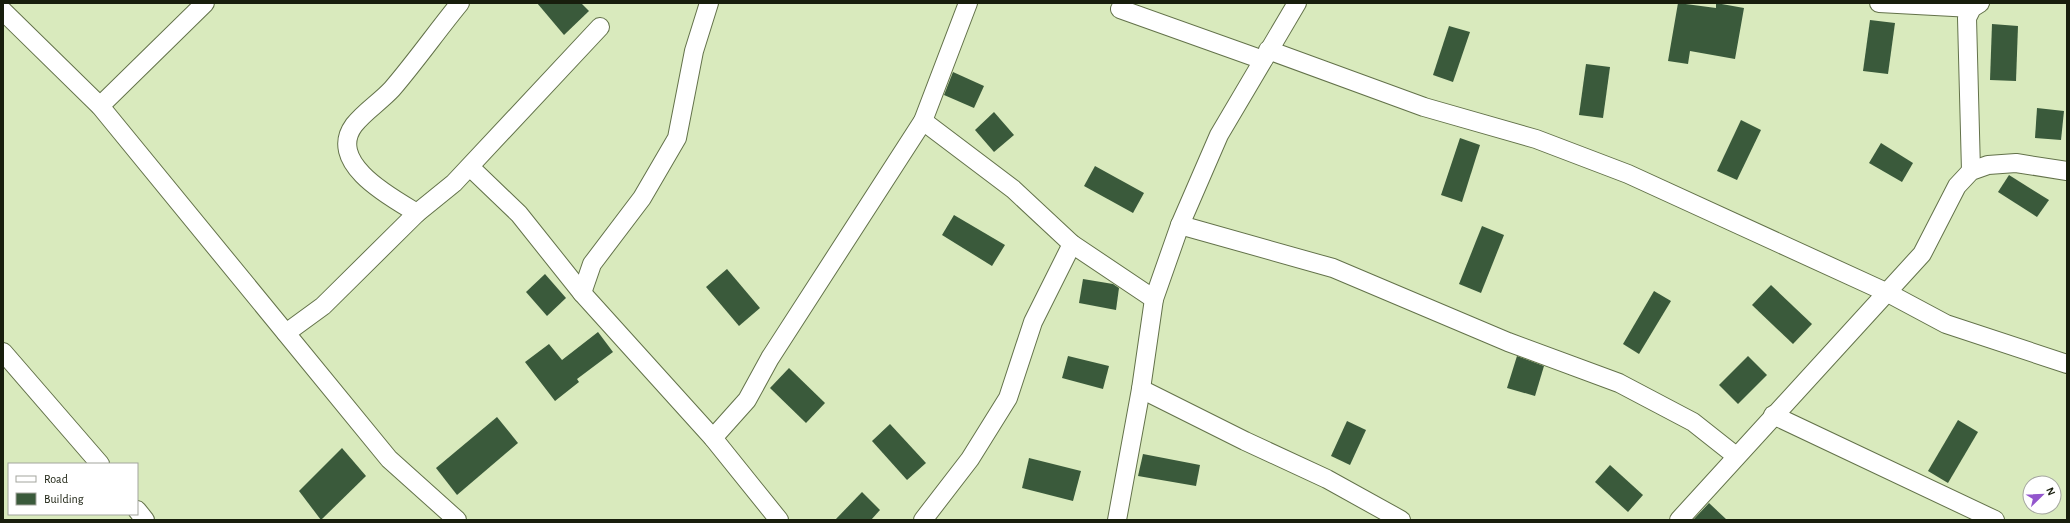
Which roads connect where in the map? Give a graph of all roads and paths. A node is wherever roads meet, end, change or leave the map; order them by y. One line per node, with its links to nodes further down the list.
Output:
1 (204, 3): 12 (street)
2 (460, 3): 17 (street)
3 (710, 3): 20 (street)
4 (968, 3): 13 (street)
5 (1297, 3): 11 (street)
6 (1879, 3): 7 (street)
7 (1976, 6): 15 (street)
8 (1120, 9): 11 (street)
9 (3, 11): 12 (street)
10 (600, 27): 14 (street)
11 (1265, 55): 18 (street); 23 (street)
12 (100, 106): 25 (street)
13 (923, 121): 19 (street); 30 (street)
14 (470, 167): 17 (street); 21 (street)
15 (1970, 171): 16 (street); 23 (street)
16 (2067, 171)
17 (417, 213): 25 (street)
18 (1180, 226): 24 (street); 31 (street)
19 (1072, 244): 24 (street); 37 (street)
20 (592, 264): 21 (street); 22 (street)
21 (566, 271): 22 (street)
22 (582, 293): 30 (street)
23 (1888, 293): 27 (street); 29 (street)
24 (1154, 299): 28 (street)
25 (286, 333): 35 (street)
26 (3, 352): 32 (street)
27 (2067, 364)
28 (1141, 389): 38 (street); 39 (street)
29 (1773, 415): 31 (street); 41 (street)
30 (713, 438): 36 (street)
31 (1736, 456): 40 (street)
32 (99, 463)
33 (138, 511): 34 (street)
34 (145, 520)
35 (457, 520)
36 (779, 520)
37 (923, 520)
38 (1117, 520)
39 (1401, 520)
40 (1679, 520)
41 (1995, 520)

